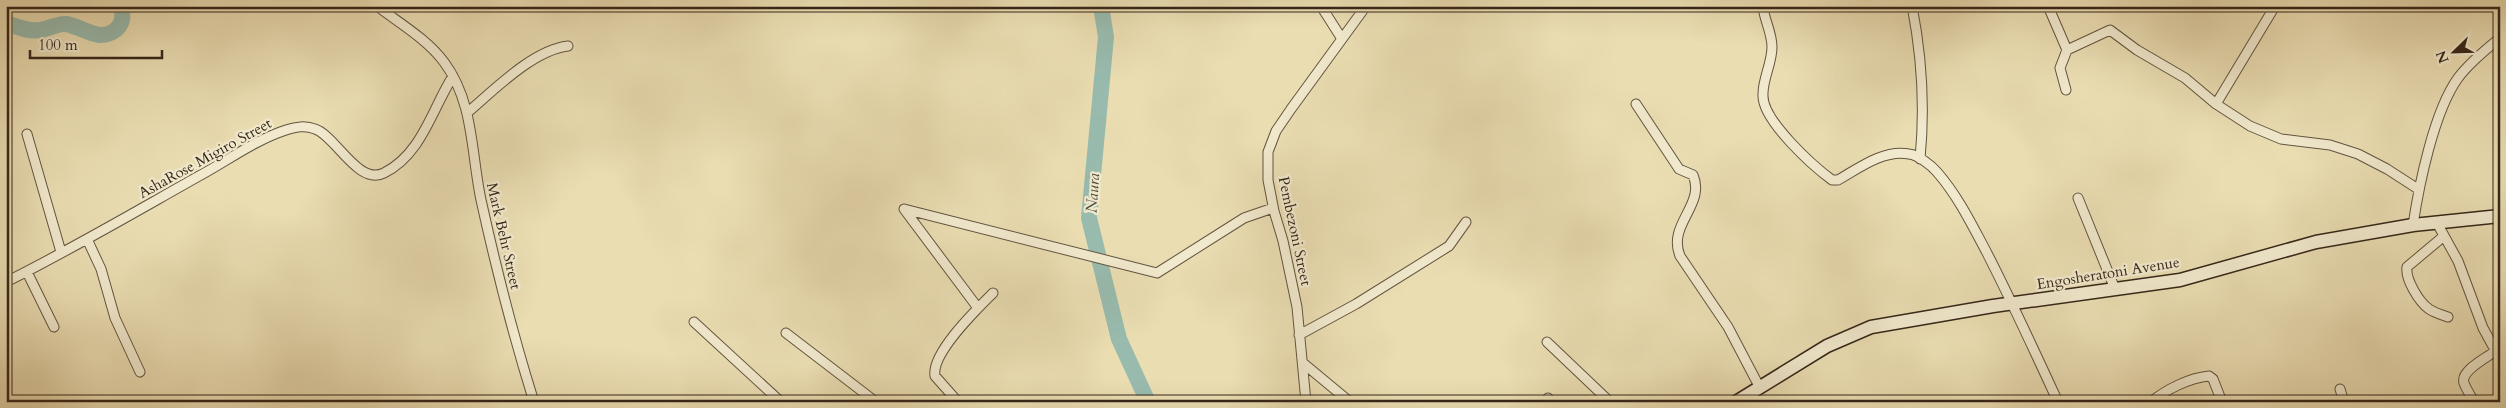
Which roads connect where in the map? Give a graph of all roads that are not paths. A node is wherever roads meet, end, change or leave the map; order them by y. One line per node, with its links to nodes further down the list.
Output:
1 (377, 6): 12 (street, Mark Behr Street)
2 (1321, 6): 9 (street)
3 (1366, 6): 9 (street, Pembezoni Street)
4 (1763, 6): 18 (street)
5 (1912, 6): 18 (street)
6 (2048, 6): 11 (street)
7 (2275, 6): 15 (street)
8 (2500, 38): 19 (street)
9 (1342, 39): 21 (street, Pembezoni Street)
10 (568, 46): 16 (street)
11 (2067, 50): 13 (street); 15 (street)
12 (453, 76): 16 (street, Mark Behr Street); 27 (street, AshaRose Migiro Street)
13 (2066, 90)
14 (1636, 104): 44 (street)
15 (2216, 104): 19 (street)
16 (468, 112): 46 (street, Mark Behr Street)
17 (28, 134): 28 (street)
18 (1920, 159): 33 (street)
19 (2418, 189): 25 (street)
20 (2078, 198): 31 (street)
21 (1273, 208): 34 (street); 39 (street, Pembezoni Street)
22 (2500, 216): 24 (street, Engosheratoni Avenue)
23 (1466, 222): 39 (street)
24 (2437, 222): 25 (street, Engosheratoni Avenue); 26 (street)
25 (2413, 225): 31 (street, Engosheratoni Avenue)
26 (2444, 236): 35 (street); 41 (street)
27 (87, 239): 28 (street, AshaRose Migiro Street); 43 (street)
28 (61, 252): 29 (street, AshaRose Migiro Street)
29 (27, 272): 30 (street, AshaRose Migiro Street); 37 (street)
30 (6, 282)
31 (2115, 289): 33 (street, Engosheratoni Avenue)
32 (993, 293): 34 (street)
33 (2013, 303): 44 (street, Engosheratoni Avenue); 54 (street)
34 (978, 308): 49 (street)
35 (2448, 317)
36 (694, 322): 47 (street)
37 (54, 326)
38 (786, 333): 48 (street)
39 (1299, 335): 42 (street, Pembezoni Street)
40 (1547, 342): 52 (street)
41 (2497, 356): 58 (street)
42 (1302, 362): 50 (street, Pembezoni Street); 51 (street)
43 (140, 372)
44 (1760, 388): 53 (street, Engosheratoni Avenue)
45 (2340, 389): 57 (street)
46 (534, 402)
47 (781, 402)
48 (876, 402)
49 (958, 402)
50 (1306, 402)
51 (1350, 402)
52 (1610, 402)
53 (1736, 402)
54 (2058, 402)
55 (2151, 402): 56 (street)
56 (2222, 402)
57 (2344, 402)
58 (2474, 402)

